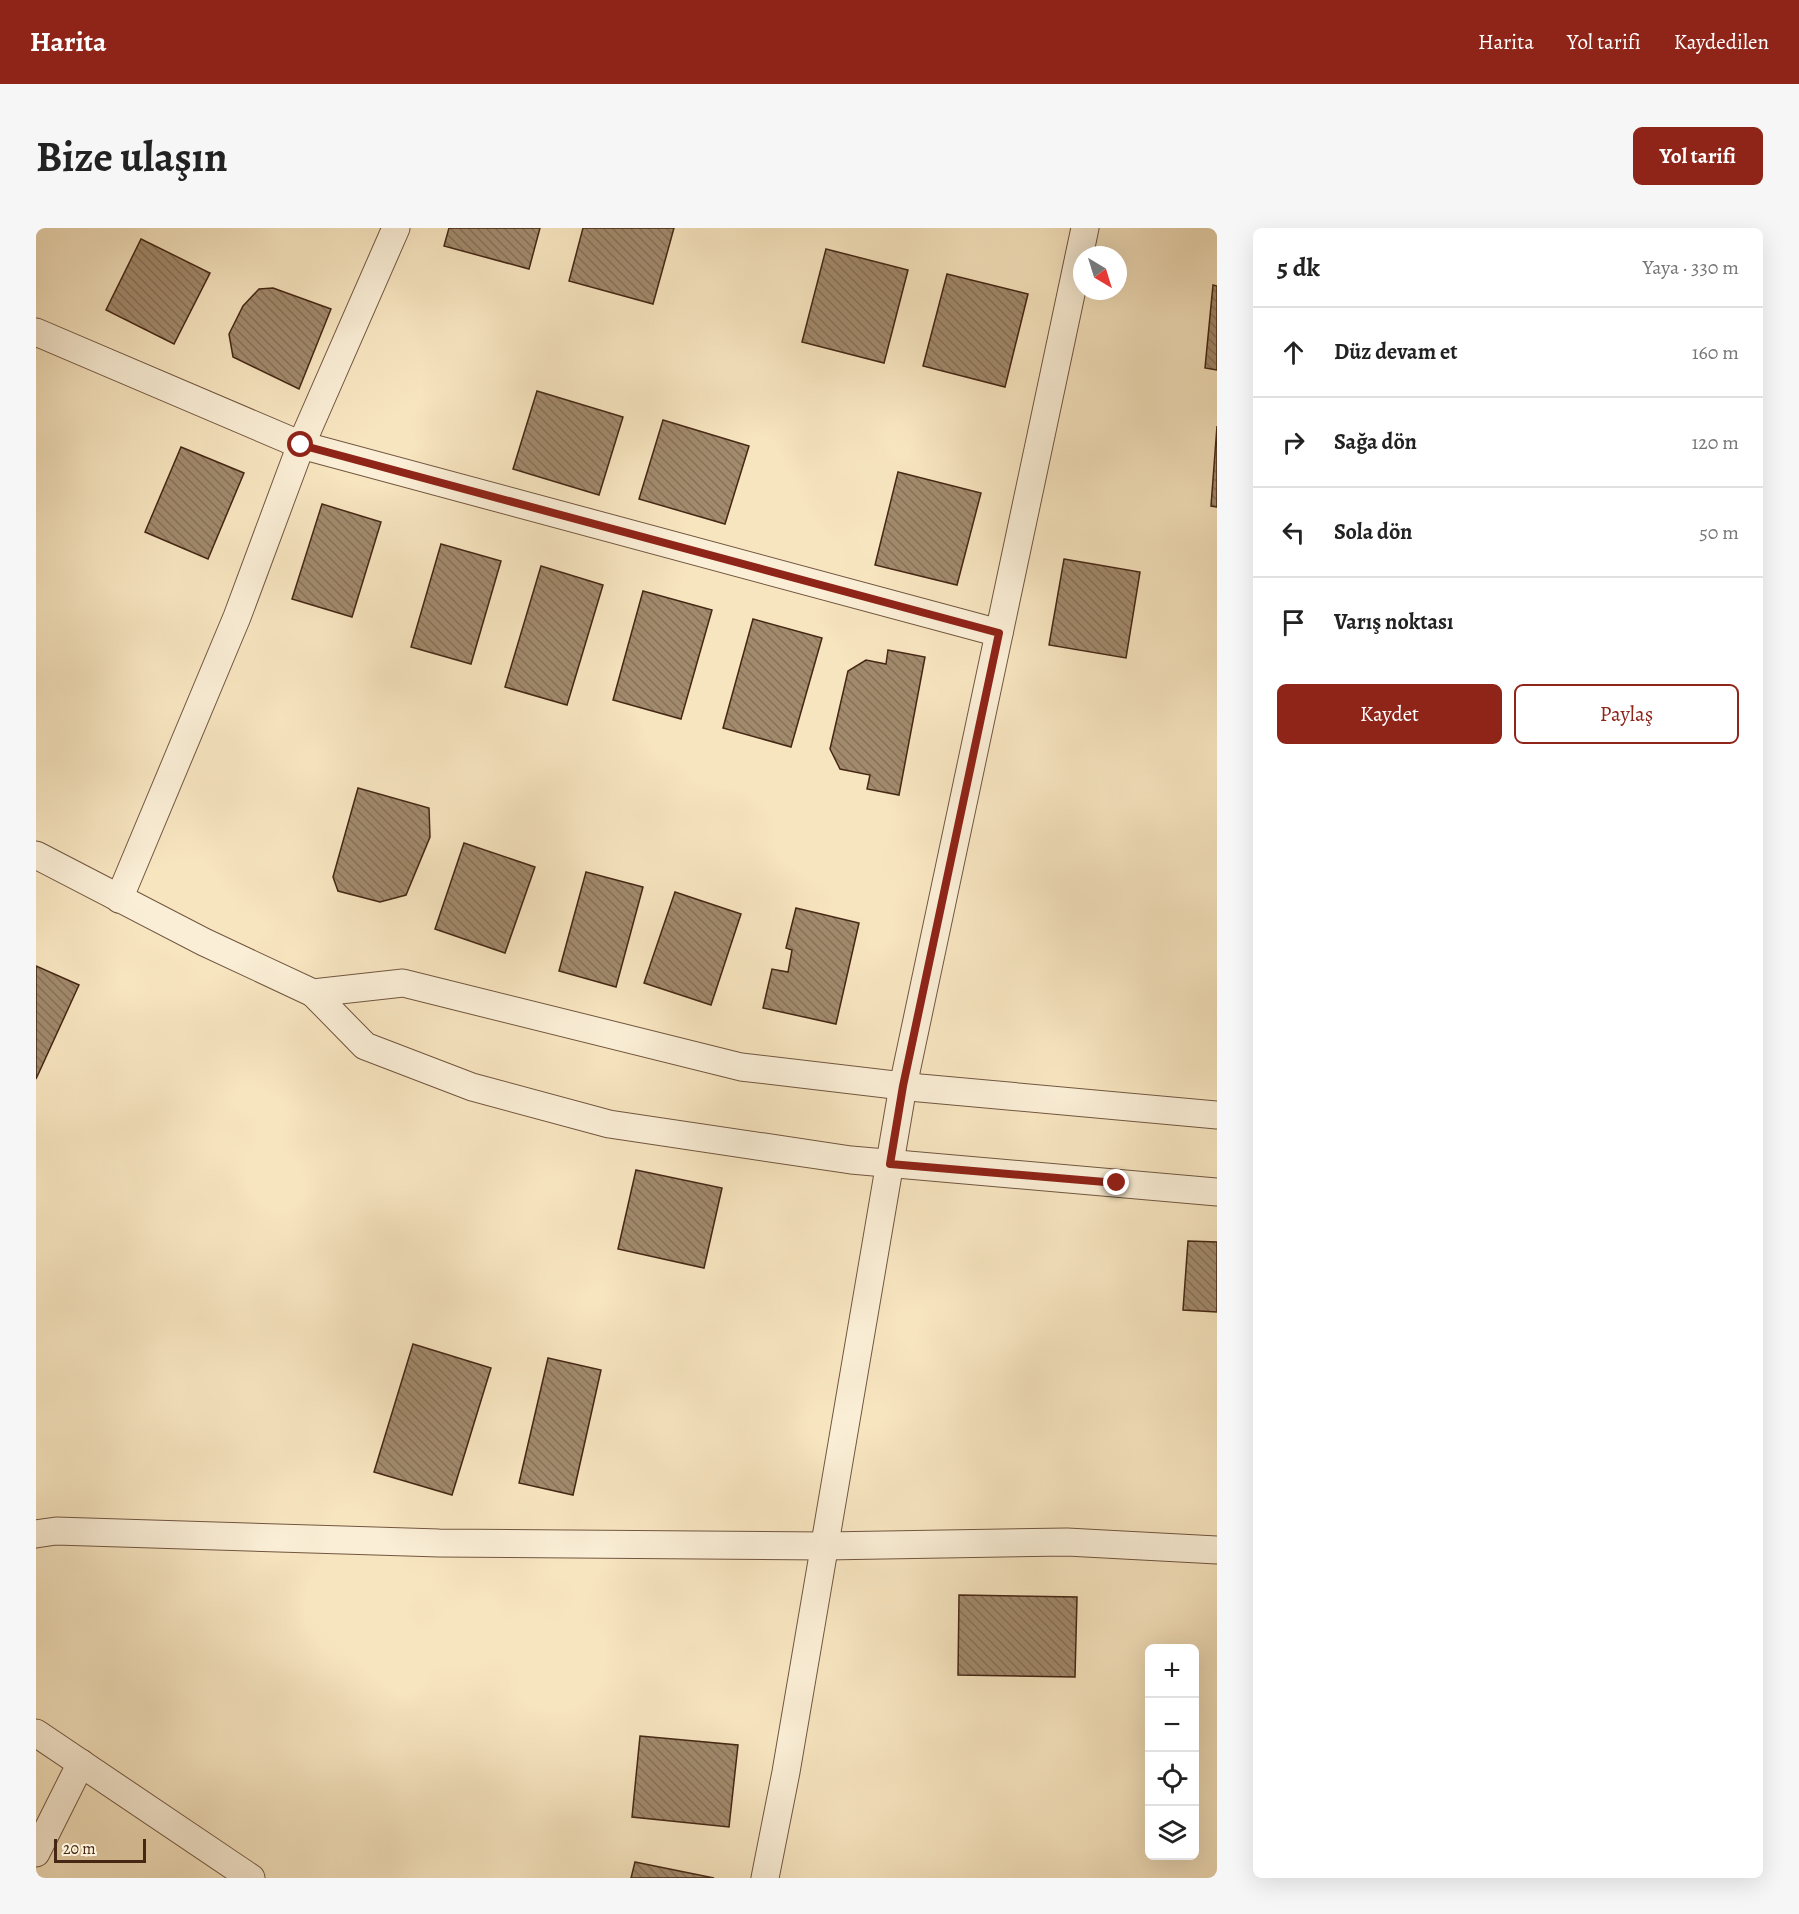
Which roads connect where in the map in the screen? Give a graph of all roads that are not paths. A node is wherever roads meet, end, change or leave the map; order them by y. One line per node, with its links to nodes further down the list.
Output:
1 (396, 228): 4 (street)
2 (1085, 228): 5 (street)
3 (36, 332): 4 (street)
4 (301, 445): 5 (street); 7 (street)
5 (999, 633): 9 (street)
6 (36, 855): 7 (street)
7 (119, 899): 8 (street)
8 (313, 993): 9 (street); 11 (street)
9 (903, 1086): 10 (street); 11 (street)
10 (1217, 1115)
11 (890, 1164): 12 (street); 14 (street)
12 (1217, 1192)
13 (36, 1534): 14 (street)
14 (825, 1546): 15 (street); 20 (street)
15 (1217, 1550)
16 (36, 1733): 17 (street)
17 (81, 1763): 18 (street); 19 (street)
18 (36, 1853)
19 (251, 1878)
20 (765, 1878)

